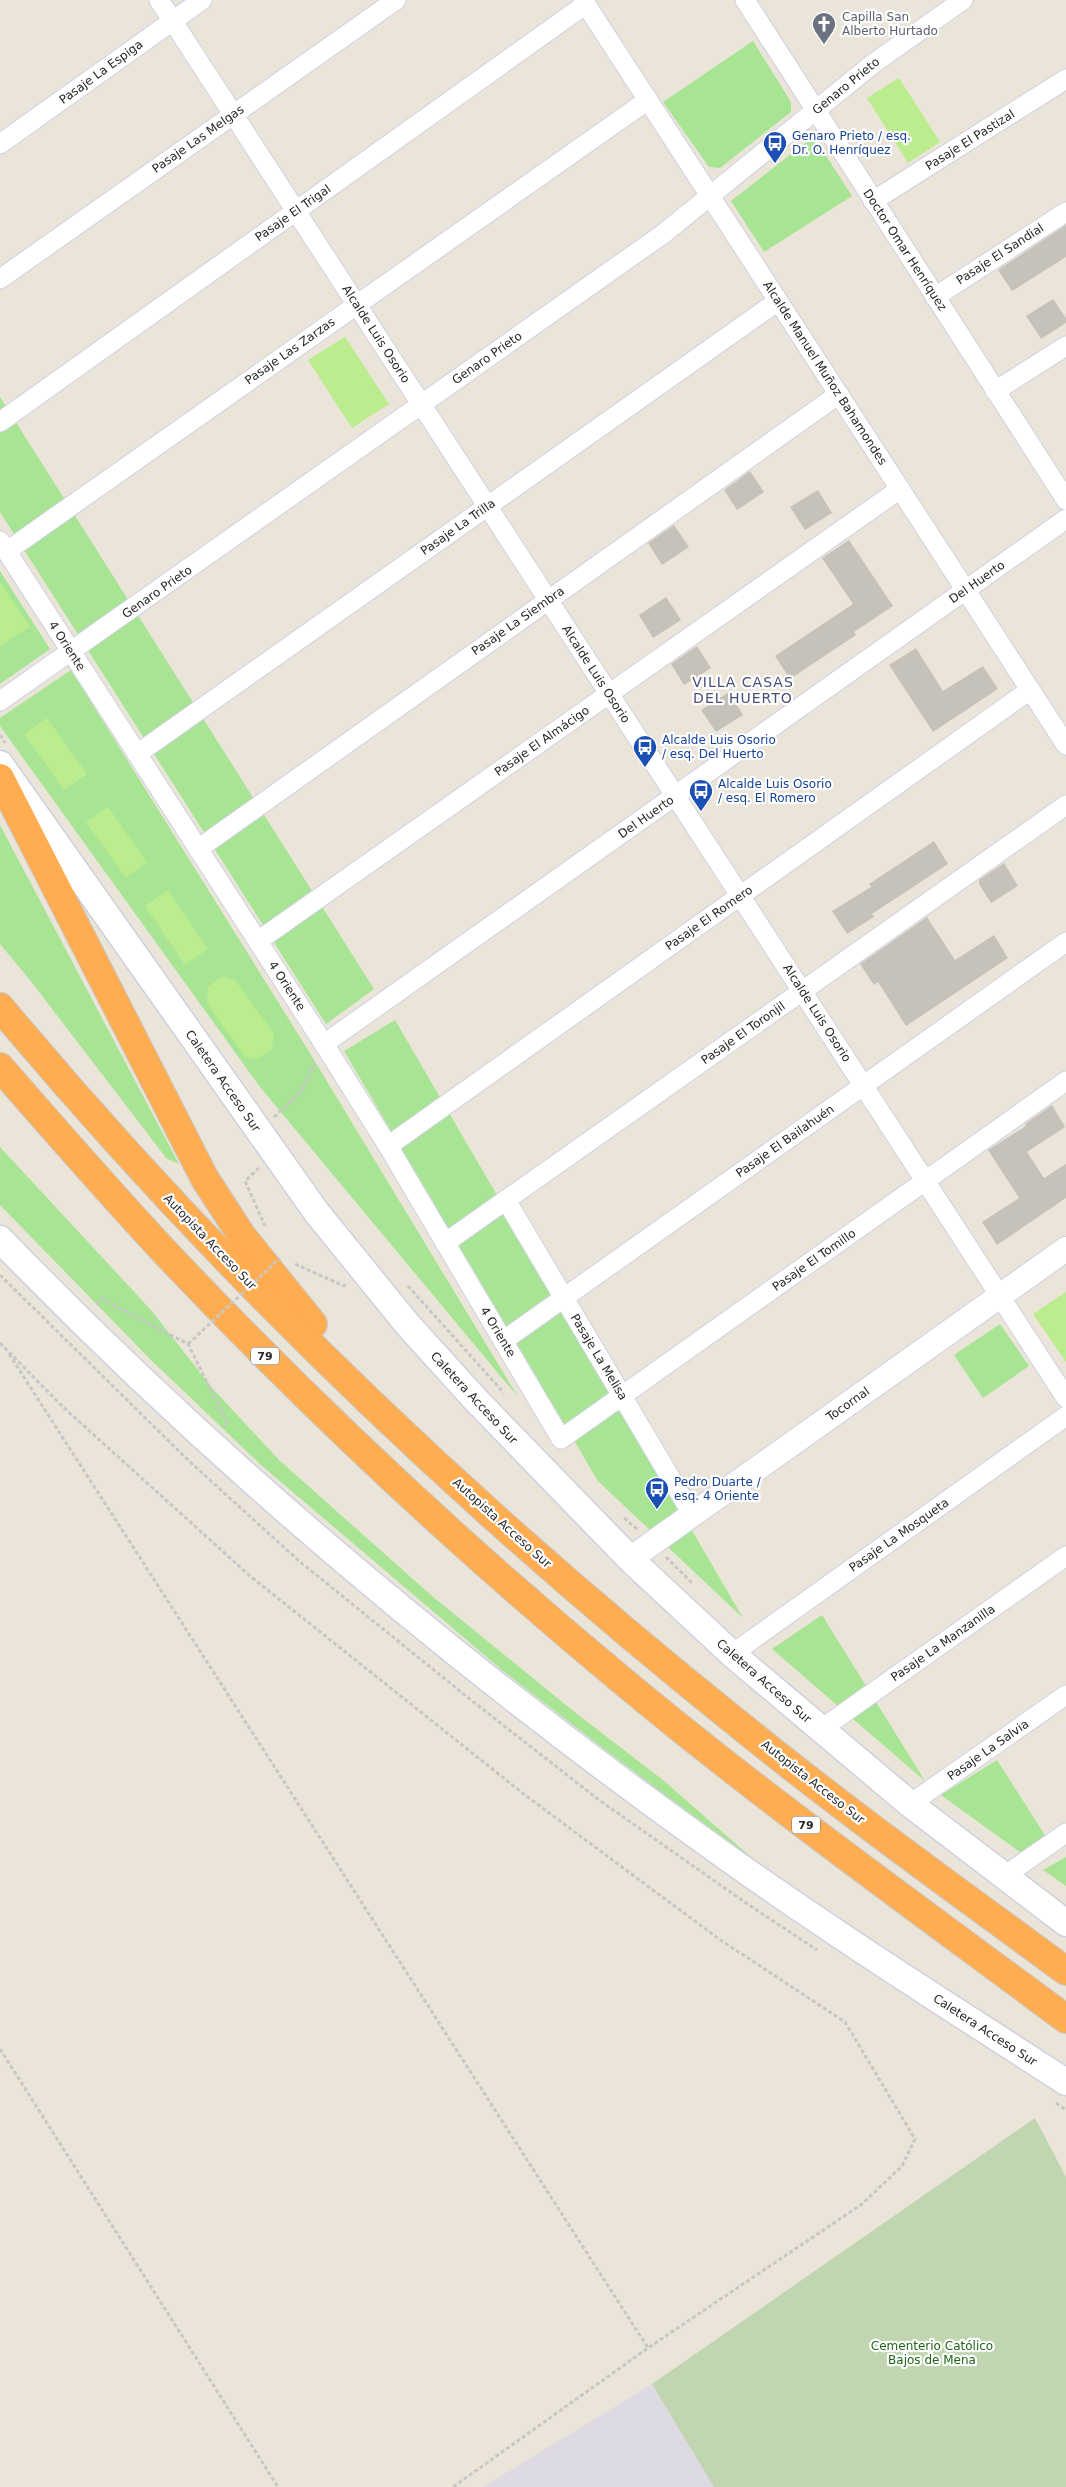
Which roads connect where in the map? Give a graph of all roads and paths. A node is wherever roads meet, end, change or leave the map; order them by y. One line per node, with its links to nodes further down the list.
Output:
1 (159, 0): 7 (street, Alcalde Luis Osorio)
2 (202, 0): 7 (street, Pasaje La Espiga)
3 (396, 0): 11 (street, Pasaje Las Melgas)
4 (745, 0): 10 (street, Doctor Omar Henríquez)
5 (963, 0): 10 (street, Genaro Prieto)
6 (585, 2): 9 (street, Alcalde Manuel Muñoz Bahamondes); 15 (street, Pasaje El Trigal)
7 (172, 21): 11 (street, Alcalde Luis Osorio); 12 (street, Pasaje La Espiga)
8 (1066, 79): 14 (street, Pasaje El Pastizal)
9 (648, 100): 13 (street, Alcalde Manuel Muñoz Bahamondes); 20 (street, Pasaje Las Zarzas)
10 (816, 111): 13 (street, Genaro Prieto); 14 (street, Doctor Omar Henríquez)
11 (233, 115): 15 (street, Alcalde Luis Osorio); 17 (street, Pasaje Las Melgas)
12 (0, 144)
13 (711, 197): 19 (street, Alcalde Manuel Muñoz Bahamondes); 24 (street, Genaro Prieto)
14 (873, 201): 18 (street, Doctor Omar Henríquez)
15 (296, 211): 20 (street, Alcalde Luis Osorio); 25 (street, Pasaje El Trigal)
16 (1066, 212): 18 (street, Pasaje El Sandial)
17 (0, 279)
18 (935, 296): 22 (street, Doctor Omar Henríquez)
19 (778, 301): 23 (street, Alcalde Manuel Muñoz Bahamondes); 28 (street, Pasaje La Trilla)
20 (357, 305): 24 (street, Alcalde Luis Osorio); 30 (street, Pasaje Las Zarzas)
21 (1066, 346): 22 (street)
22 (995, 391): 27 (street, Doctor Omar Henríquez)
23 (839, 394): 26 (street, Alcalde Manuel Muñoz Bahamondes); 32 (street, Pasaje La Siembra)
24 (422, 404): 28 (street, Alcalde Luis Osorio); 33 (street, Genaro Prieto)
25 (0, 422)
26 (900, 489): 31 (street, Alcalde Manuel Muñoz Bahamondes); 35 (street, Pasaje El Almácigo)
27 (1066, 500)
28 (487, 506): 32 (street, Alcalde Luis Osorio); 38 (street, Pasaje La Trilla)
29 (1066, 519): 31 (street, Del Huerto)
30 (3, 546): 33 (street, 4 Oriente)
31 (966, 590): 34 (street, Alcalde Manuel Muñoz Bahamondes); 41 (street, Del Huerto)
32 (548, 600): 35 (street, Alcalde Luis Osorio); 43 (street, Pasaje La Siembra)
33 (72, 652): 36 (street, Genaro Prieto); 38 (street, 4 Oriente)
34 (1030, 690): 37 (street, Alcalde Manuel Muñoz Bahamondes); 44 (street, Pasaje El Romero)
35 (609, 694): 41 (street, Alcalde Luis Osorio); 45 (street, Pasaje El Almácigo)
36 (0, 701)
37 (1066, 745)
38 (137, 754): 43 (street, 4 Oriente)
39 (0, 764): 53 (main road, Caletera Acceso Sur)
40 (0, 778): 76 (highway)
41 (676, 796): 44 (street, Alcalde Luis Osorio); 49 (street, Del Huerto)
42 (1066, 805): 47 (street, Pasaje El Toronjil)
43 (198, 848): 45 (street, 4 Oriente)
44 (740, 896): 47 (street, Alcalde Luis Osorio); 54 (street, Pasaje El Romero)
45 (258, 941): 49 (street, 4 Oriente)
46 (1066, 942): 52 (street, Pasaje El Bailahuén)
47 (802, 991): 52 (street, Alcalde Luis Osorio); 57 (street, Pasaje El Toronjil)
48 (0, 1006): 76 (highway, Autopista Acceso Sur)
49 (324, 1044): 53 (path); 54 (street, 4 Oriente)
50 (0, 1067): 89 (highway, 79)
51 (1066, 1081): 56 (street, Pasaje El Tomillo)
52 (864, 1085): 56 (street, Alcalde Luis Osorio); 66 (street, Pasaje El Bailahuén)
53 (258, 1132): 80 (main road, Caletera Acceso Sur)
54 (388, 1146): 60 (street, 4 Oriente)
55 (244, 1181): 58 (path)
56 (926, 1181): 65 (street, Alcalde Luis Osorio); 72 (street, Pasaje El Tomillo)
57 (506, 1200): 60 (street, Pasaje El Toronjil); 66 (street, Pasaje La Melisa)
58 (268, 1232)
59 (0, 1239): 91 (main road, Caletera Acceso Sur)
60 (445, 1243): 68 (street, 4 Oriente)
61 (276, 1249): 63 (path)
62 (1066, 1249): 65 (street, Tocornal)
63 (280, 1258): 64 (path); 70 (path, bridge)
64 (344, 1286)
65 (1000, 1296): 73 (street, Alcalde Luis Osorio); 78 (street, Tocornal)
66 (564, 1298): 68 (street, Pasaje El Bailahuén); 72 (street, Pasaje La Melisa)
67 (107, 1302): 70 (path)
68 (503, 1341): 77 (street, 4 Oriente)
69 (0, 1343): 71 (path)
70 (188, 1344): 74 (path)
71 (5, 1348): 92 (path); 92 (path)
72 (622, 1396): 77 (street, Pasaje El Tomillo); 78 (street, Pasaje La Melisa)
73 (1066, 1398)
74 (223, 1415)
75 (1066, 1416): 81 (street, Pasaje La Mosqueta)
76 (398, 1428): 88 (highway, Autopista Acceso Sur)
77 (561, 1439)
78 (692, 1514): 80 (street, Tocornal)
79 (1066, 1556): 83 (street, Pasaje La Manzanilla)
80 (630, 1559): 81 (main road, Caletera Acceso Sur)
81 (732, 1654): 83 (main road, Caletera Acceso Sur)
82 (1066, 1694): 84 (street, Pasaje La Salvia)
83 (820, 1730): 84 (main road, Caletera Acceso Sur)
84 (910, 1804): 86 (main road, Caletera Acceso Sur)
85 (1066, 1833): 86 (street)
86 (1003, 1877): 87 (main road, Caletera Acceso Sur)
87 (1066, 1923)
88 (1066, 1971)
89 (1066, 2019)
90 (0, 2049): 93 (path)
91 (1066, 2082)
92 (648, 2348): 94 (path)
93 (278, 2487)
94 (453, 2487)

